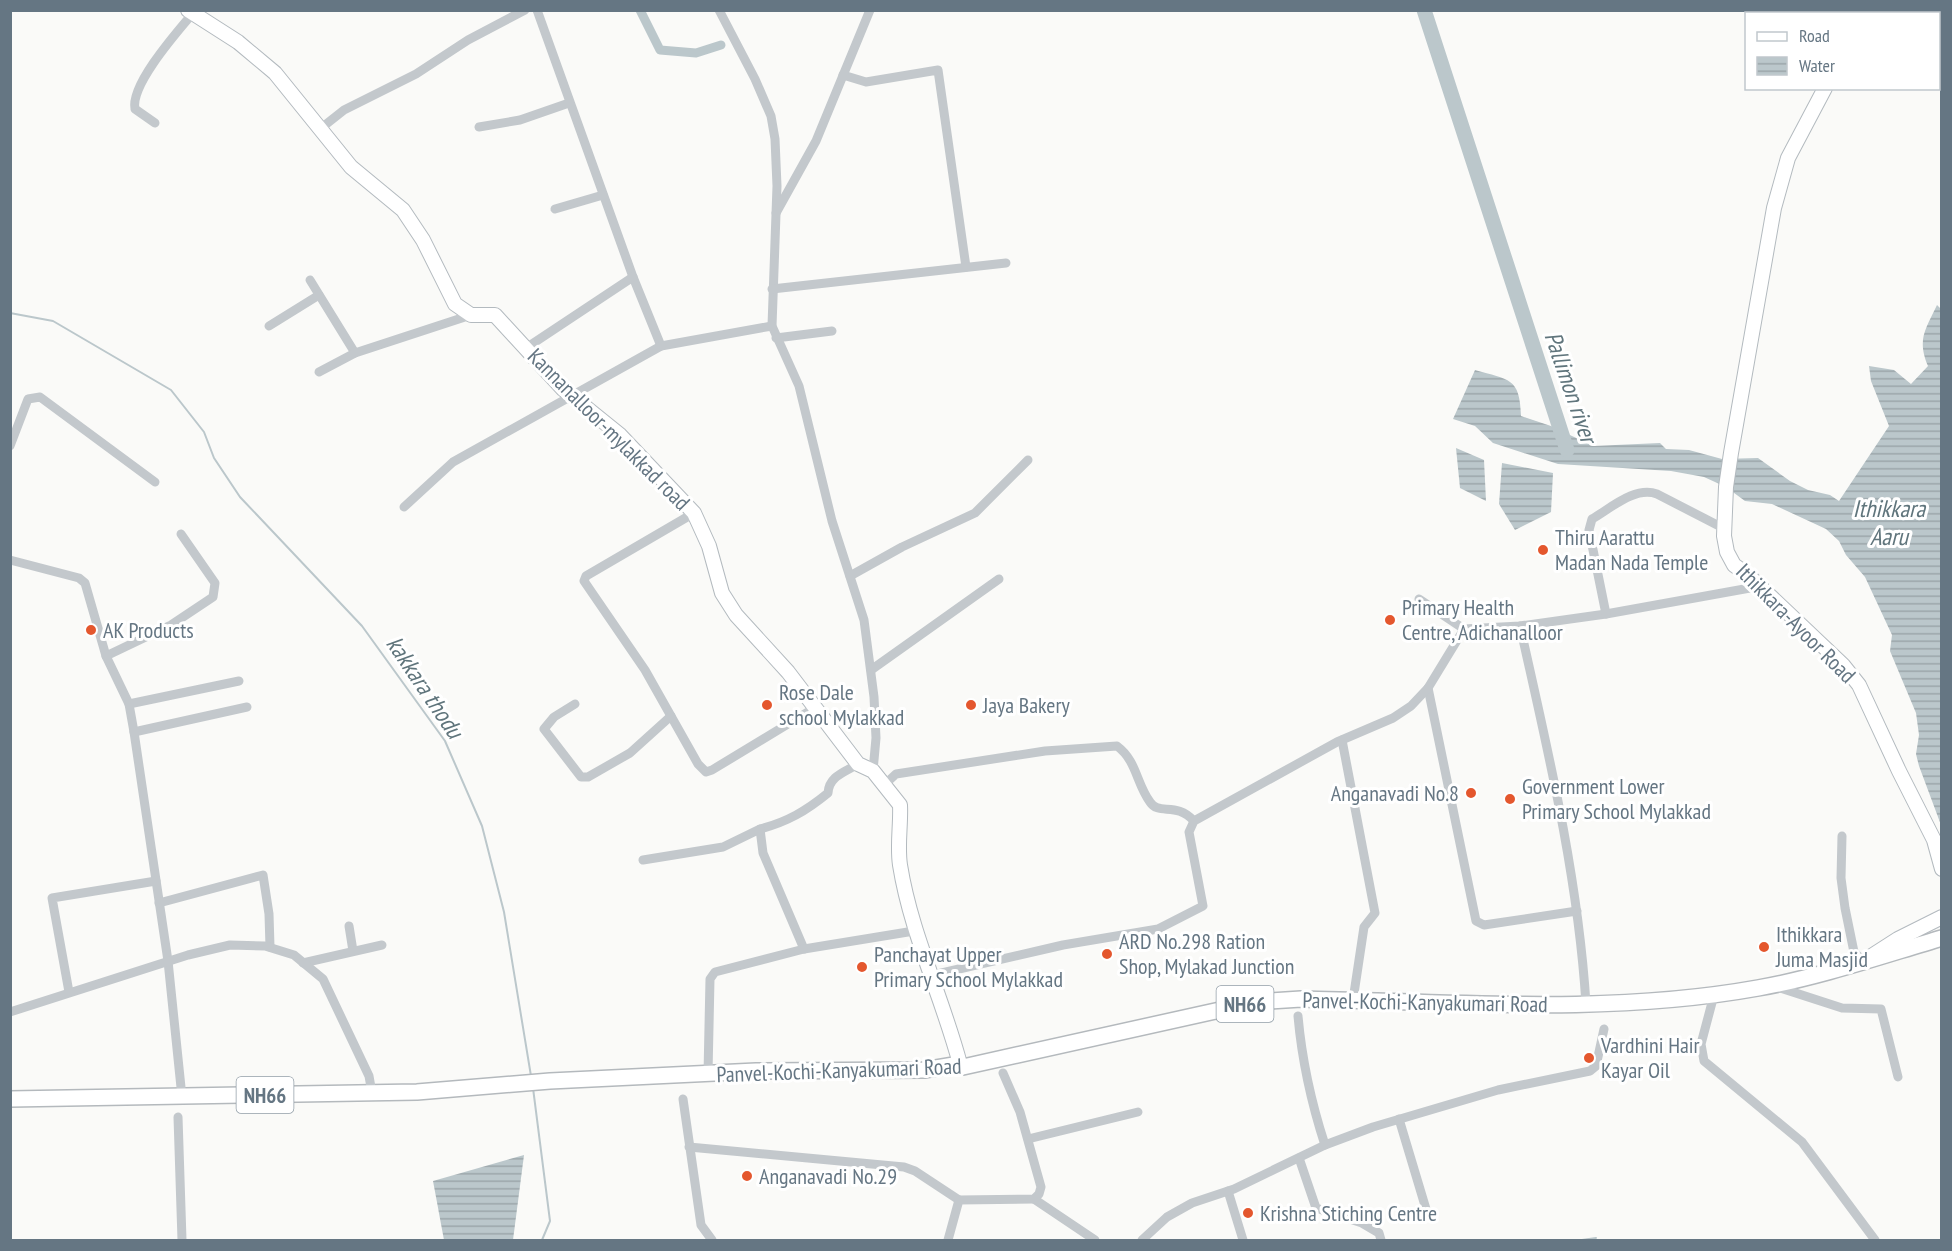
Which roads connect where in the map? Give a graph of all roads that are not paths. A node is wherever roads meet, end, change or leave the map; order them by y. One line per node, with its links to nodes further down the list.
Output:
1 (525, 10): 11 (street)
2 (537, 10): 8 (street)
3 (719, 10): 14 (street)
4 (870, 10): 6 (street)
5 (191, 12): 9 (street); 11 (main road)
6 (843, 75): 14 (street); 16 (street)
7 (1824, 90): 36 (main road, Ithikkara-Ayoor Road)
8 (569, 103): 10 (street); 12 (street)
9 (155, 123)
10 (479, 127)
11 (320, 129): 21 (main road)
12 (603, 195): 13 (street); 17 (street)
13 (555, 209)
14 (776, 213): 19 (street)
15 (1006, 264): 16 (street)
16 (966, 267): 19 (street)
17 (633, 277): 26 (street); 27 (street)
18 (310, 280): 20 (street)
19 (772, 289): 23 (street)
20 (319, 295): 22 (street); 28 (street)
21 (471, 315): 27 (main road, Kannanalloor-mylakkad road); 28 (street)
22 (270, 326)
23 (771, 326): 25 (street); 26 (street)
24 (832, 331): 25 (street)
25 (776, 338): 39 (street)
26 (661, 346): 30 (street)
27 (526, 348): 30 (main road, Kannanalloor-mylakkad road)
28 (355, 353): 29 (street)
29 (319, 372)
30 (572, 396): 34 (street); 35 (main road, Kannanalloor-mylakkad road)
31 (10, 446): 33 (street)
32 (1028, 460): 39 (street)
33 (155, 482)
34 (404, 507)
35 (694, 513): 53 (main road, Kannanalloor-mylakkad road); 54 (street)
36 (1725, 529): 41 (main road, Ithikkara-Ayoor Road); 43 (street)
37 (181, 534): 46 (street)
38 (10, 560): 46 (street)
39 (850, 576): 47 (street)
40 (999, 579): 47 (street)
41 (1761, 586): 43 (street); 64 (main road, Ithikkara-Ayoor Road)
42 (1419, 599): 45 (street)
43 (1606, 614): 44 (street)
44 (1521, 626): 45 (street); 67 (street)
45 (1464, 629): 49 (street)
46 (106, 656): 50 (street)
47 (871, 670): 58 (street)
48 (239, 681): 50 (street)
49 (1428, 688): 56 (street); 67 (street)
50 (129, 704): 55 (street)
51 (575, 704): 54 (street)
52 (247, 707): 55 (street)
53 (816, 707): 54 (street); 57 (main road, Kannanalloor-mylakkad road)
54 (671, 716)
55 (134, 732): 65 (street)
56 (1342, 740): 60 (street); 83 (street)
57 (858, 764): 58 (main road, Kannanalloor-mylakkad road); 61 (street)
58 (873, 771): 59 (main road, Kannanalloor-mylakkad road)
59 (884, 786): 60 (street); 70 (main road, Kannanalloor-mylakkad road)
60 (1194, 821): 79 (street)
61 (760, 829): 63 (street); 74 (street)
62 (1842, 836): 77 (street)
63 (643, 860)
64 (1941, 869)
65 (156, 881): 66 (street); 81 (street)
66 (159, 903): 73 (street); 76 (street)
67 (1577, 911): 84 (street)
68 (1941, 917): 77 (main road)
69 (349, 926): 75 (street)
70 (914, 931): 74 (street); 79 (main road, Kannanalloor-mylakkad road)
71 (1941, 938): 77 (highway, Panvel-Kochi-Kanyakumari Road / NH66)
72 (382, 945): 75 (street)
73 (270, 947): 76 (street); 78 (street)
74 (804, 949): 90 (street)
75 (353, 951): 78 (street)
76 (168, 961): 81 (street); 93 (street)
77 (1864, 962): 80 (highway, Panvel-Kochi-Kanyakumari Road / NH66)
78 (303, 963): 92 (street)
79 (933, 975): 88 (main road, Kannanalloor-mylakkad road)
80 (1772, 986): 82 (highway, Panvel-Kochi-Kanyakumari Road / NH66); 91 (street)
81 (69, 992): 85 (street)
82 (1714, 995): 84 (highway, Panvel-Kochi-Kanyakumari Road / NH66); 114 (street)
83 (1353, 1000): 84 (highway, Panvel-Kochi-Kanyakumari Road / NH66); 88 (highway, Panvel-Kochi-Kanyakumari Road / NH66)
84 (1586, 1004)
85 (10, 1012)
86 (1298, 1016): 100 (street)
87 (1604, 1029): 98 (street)
88 (960, 1064): 90 (highway, Panvel-Kochi-Kanyakumari Road / NH66)
89 (1003, 1073): 99 (street)
90 (708, 1074): 92 (highway, Panvel-Kochi-Kanyakumari Road / NH66)
91 (1898, 1077)
92 (372, 1093): 93 (highway, Panvel-Kochi-Kanyakumari Road / NH66)
93 (182, 1097): 94 (highway, Panvel-Kochi-Kanyakumari Road / NH66)
94 (10, 1099)
95 (683, 1099): 101 (street)
96 (1137, 1112): 99 (street)
97 (178, 1117): 107 (street)
98 (1399, 1119): 100 (street); 106 (street)
99 (1028, 1139): 104 (street)
100 (1324, 1145): 102 (street)
101 (689, 1147): 105 (street); 108 (street)
102 (1299, 1158): 103 (street); 113 (street)
103 (1228, 1191): 111 (street); 112 (street)
104 (1034, 1199): 105 (street); 110 (street)
105 (959, 1200): 109 (street)
106 (1426, 1209)
107 (182, 1240)
108 (712, 1240)
109 (948, 1240)
110 (1095, 1240)
111 (1142, 1240)
112 (1243, 1240)
113 (1381, 1240)
114 (1875, 1240)

